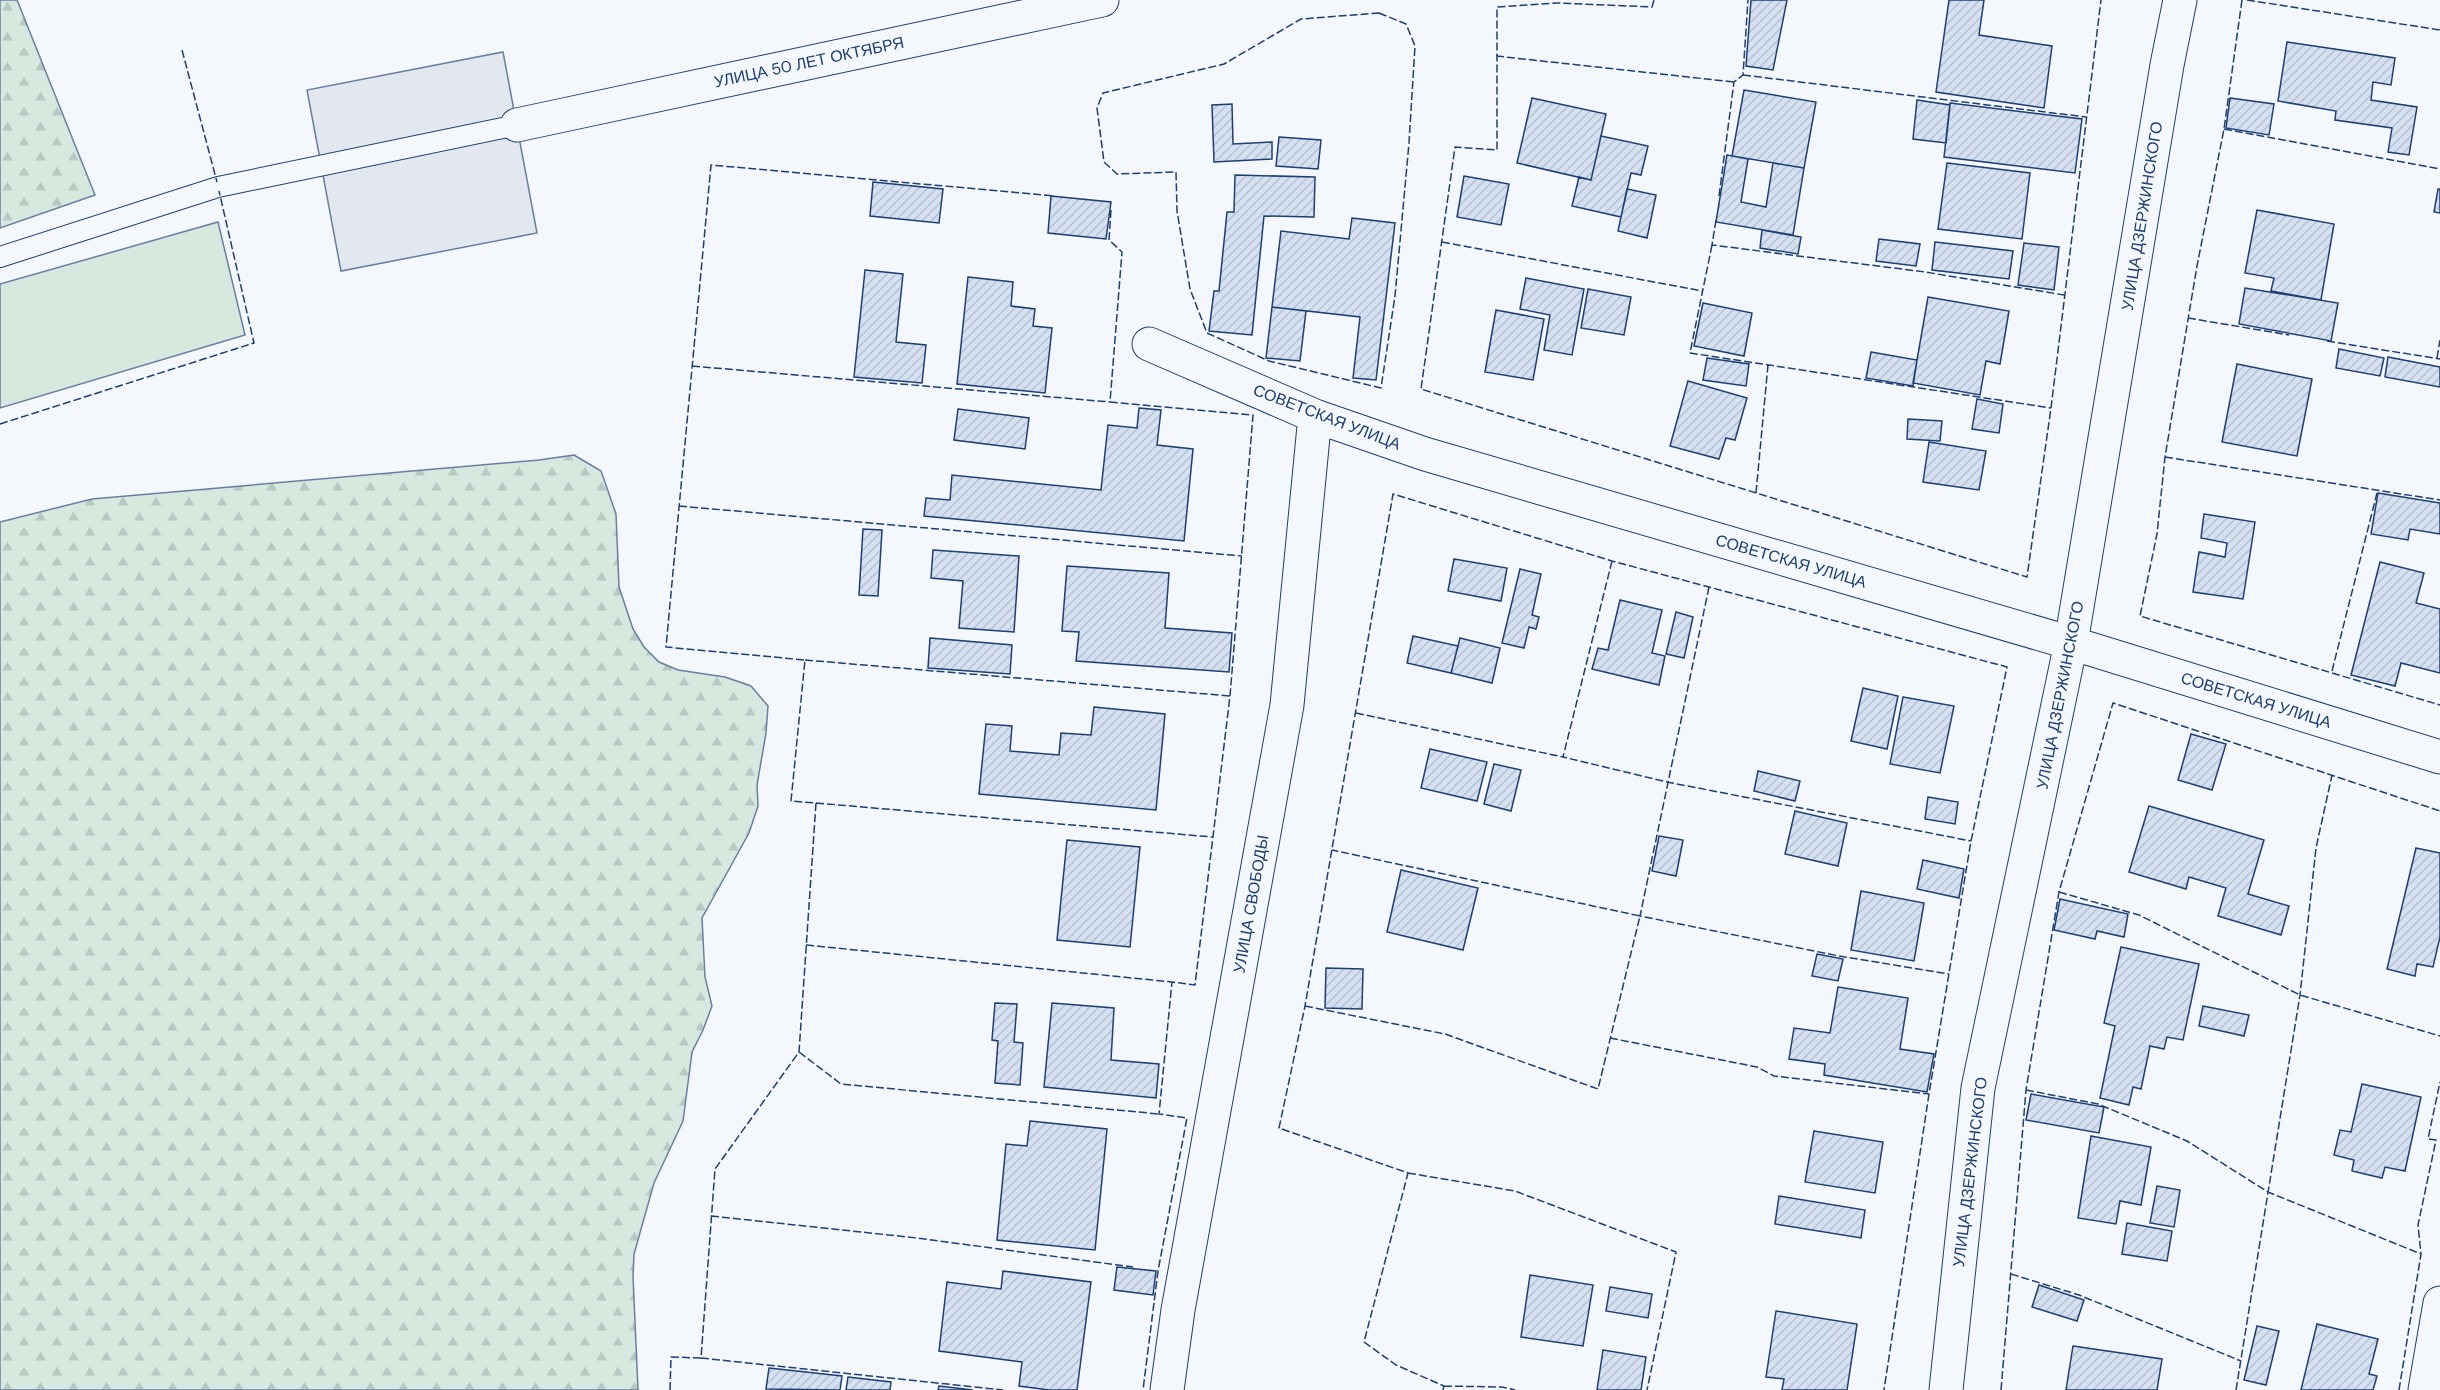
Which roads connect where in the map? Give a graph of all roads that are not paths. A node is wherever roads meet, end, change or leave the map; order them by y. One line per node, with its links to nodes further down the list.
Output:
1 (1102, 0): 3 (street, УЛИЦА 50 ЛЕТ ОКТЯБРЯ)
2 (2180, 0): 7 (street, УЛИЦА ДЗЕРЖИНСКОГО)
3 (517, 125): 4 (lane)
4 (0, 257)
5 (1149, 344): 6 (street, СОВЕТСКАЯ УЛИЦА)
6 (1315, 416): 7 (street, СОВЕТСКАЯ УЛИЦА); 10 (street, УЛИЦА СВОБОДЫ)
7 (2072, 643): 8 (street, СОВЕТСКАЯ УЛИЦА); 11 (street, УЛИЦА ДЗЕРЖИНСКОГО)
8 (2440, 757)
9 (2440, 1303): 12 (street)
10 (1167, 1390)
11 (1946, 1390)
12 (2425, 1390)

